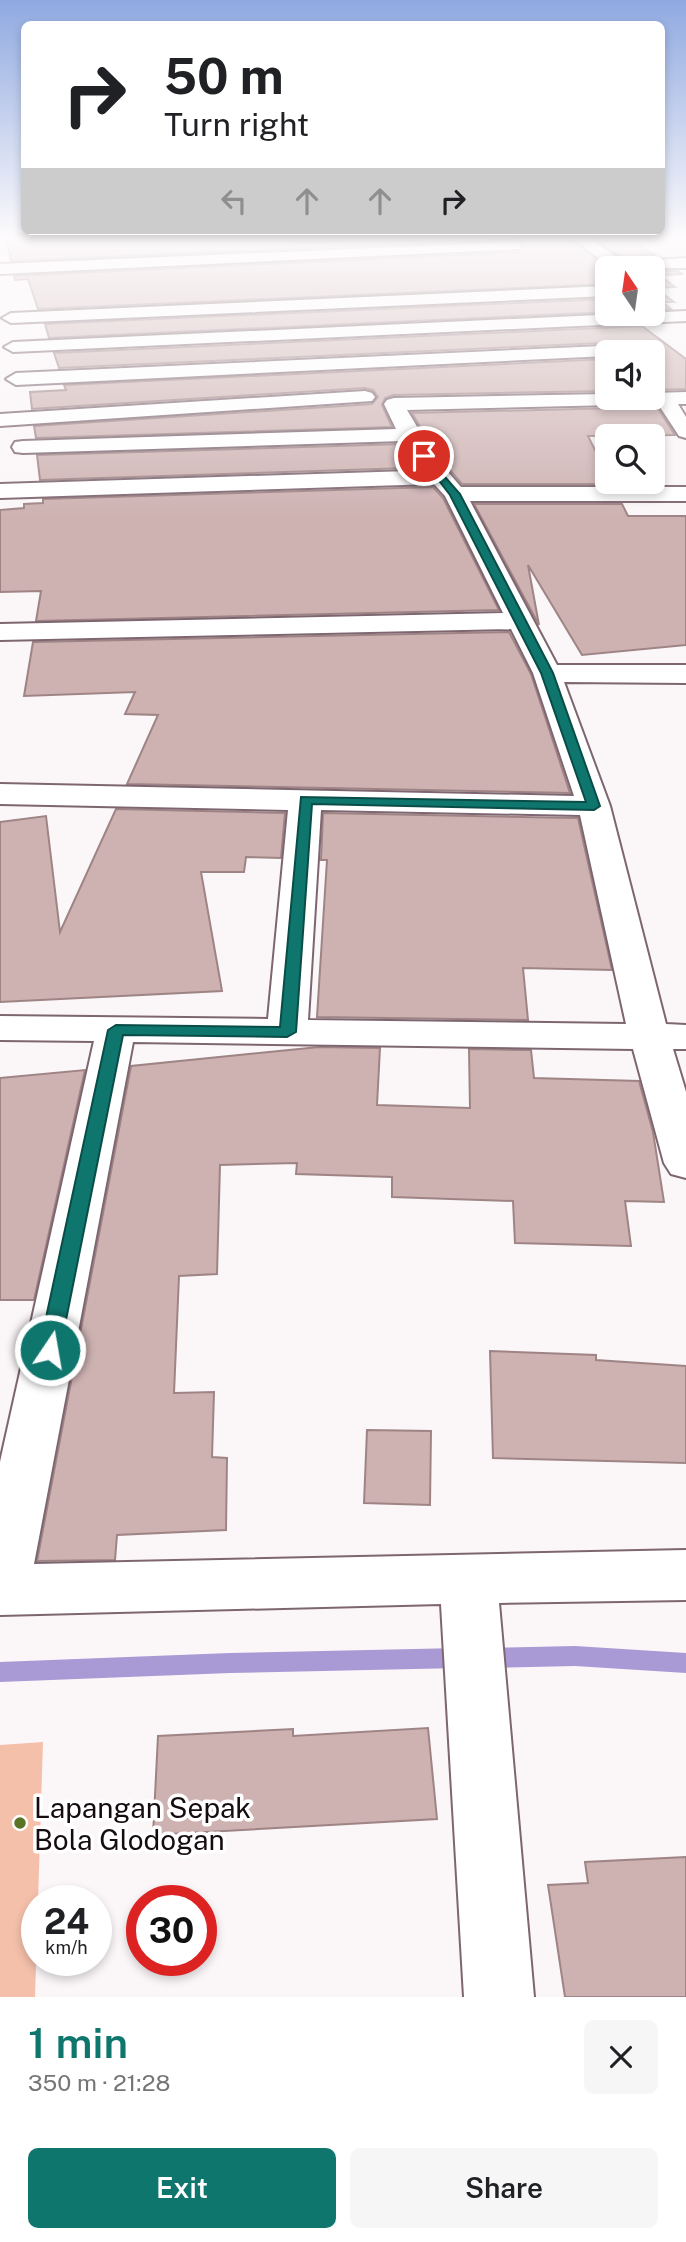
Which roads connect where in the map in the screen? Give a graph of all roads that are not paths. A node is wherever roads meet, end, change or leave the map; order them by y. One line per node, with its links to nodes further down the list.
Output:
1 (10, 331): 9 (street)
2 (323, 331): 4 (street)
3 (379, 331): 4 (street)
4 (325, 334): 8 (street); 9 (street)
5 (595, 352): 6 (street)
6 (521, 355): 7 (street); 12 (street)
7 (434, 359): 8 (street); 13 (street)
8 (346, 363): 9 (street); 10 (street)
9 (13, 387): 15 (street); 19 (street)
10 (365, 397): 14 (street); 15 (street)
11 (675, 398): 12 (street); 16 (street)
12 (567, 400): 13 (street)
13 (469, 402): 14 (street)
14 (394, 404): 17 (street)
15 (130, 410): 18 (street)
16 (686, 432)
17 (409, 435): 18 (street); 20 (street)
18 (140, 444): 19 (street)
19 (23, 447): 21 (street)
20 (448, 486): 21 (street); 23 (street); 24 (street)
21 (27, 490): 22 (street)
22 (0, 491)
23 (686, 494)
24 (520, 621): 25 (street); 26 (street)
25 (0, 632)
26 (547, 673): 27 (street); 30 (street)
27 (686, 674)
28 (0, 794): 29 (street)
29 (305, 800): 30 (street); 33 (street)
30 (594, 806): 34 (street)
31 (0, 1028): 32 (street)
32 (116, 1030): 33 (street); 37 (street)
33 (287, 1032): 34 (street)
34 (667, 1037): 35 (street)
35 (686, 1163)
36 (686, 1574): 38 (street)
37 (0, 1590): 38 (street)
38 (469, 1593): 39 (street)
39 (499, 1997)

